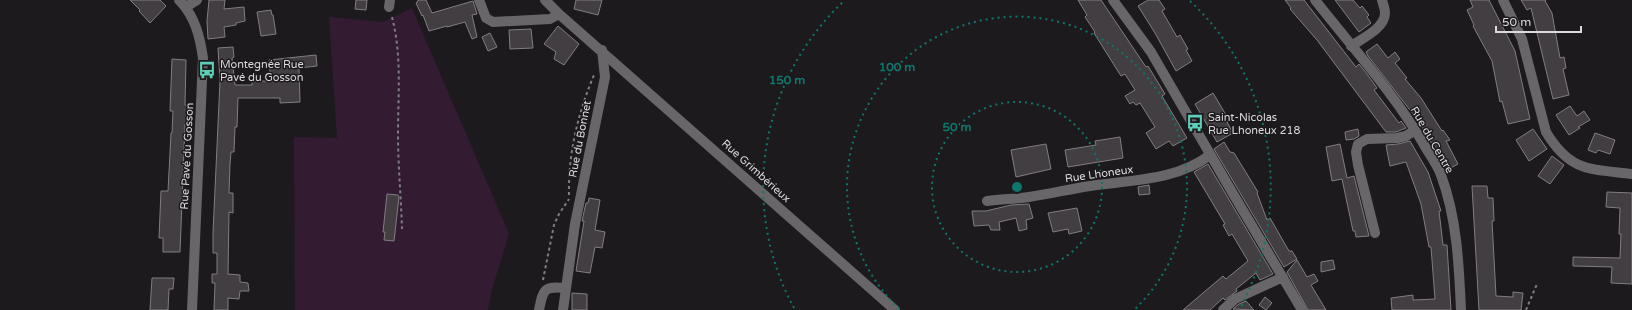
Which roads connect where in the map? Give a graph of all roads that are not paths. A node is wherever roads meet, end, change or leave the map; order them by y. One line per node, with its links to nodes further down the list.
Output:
1 (197, 0): 8 (street)
2 (479, 0): 9 (street)
3 (545, 0): 9 (street)
4 (1113, 0): 13 (street)
5 (1315, 0): 10 (street, Rue du Centre)
6 (1382, 0): 10 (street)
7 (1503, 0): 14 (street)
8 (183, 3): 19 (street, Rue Pavé du Gosson)
9 (559, 14): 11 (street)
10 (1351, 46): 12 (street, Rue du Centre)
11 (602, 50): 18 (street, Rue du Bonnet); 22 (street, Rue Grimbérieux)
12 (1415, 130): 16 (street); 25 (street, Rue du Centre)
13 (1210, 155): 15 (street, Rue Lhoneux); 17 (street)
14 (1632, 174)
15 (986, 201)
16 (1375, 233)
17 (1283, 277): 23 (street); 24 (street)
18 (565, 288): 20 (street); 21 (street, Rue du Bonnet)
19 (192, 310)
20 (539, 310)
21 (563, 310)
22 (895, 310)
23 (1223, 310)
24 (1302, 310)
25 (1461, 310)

